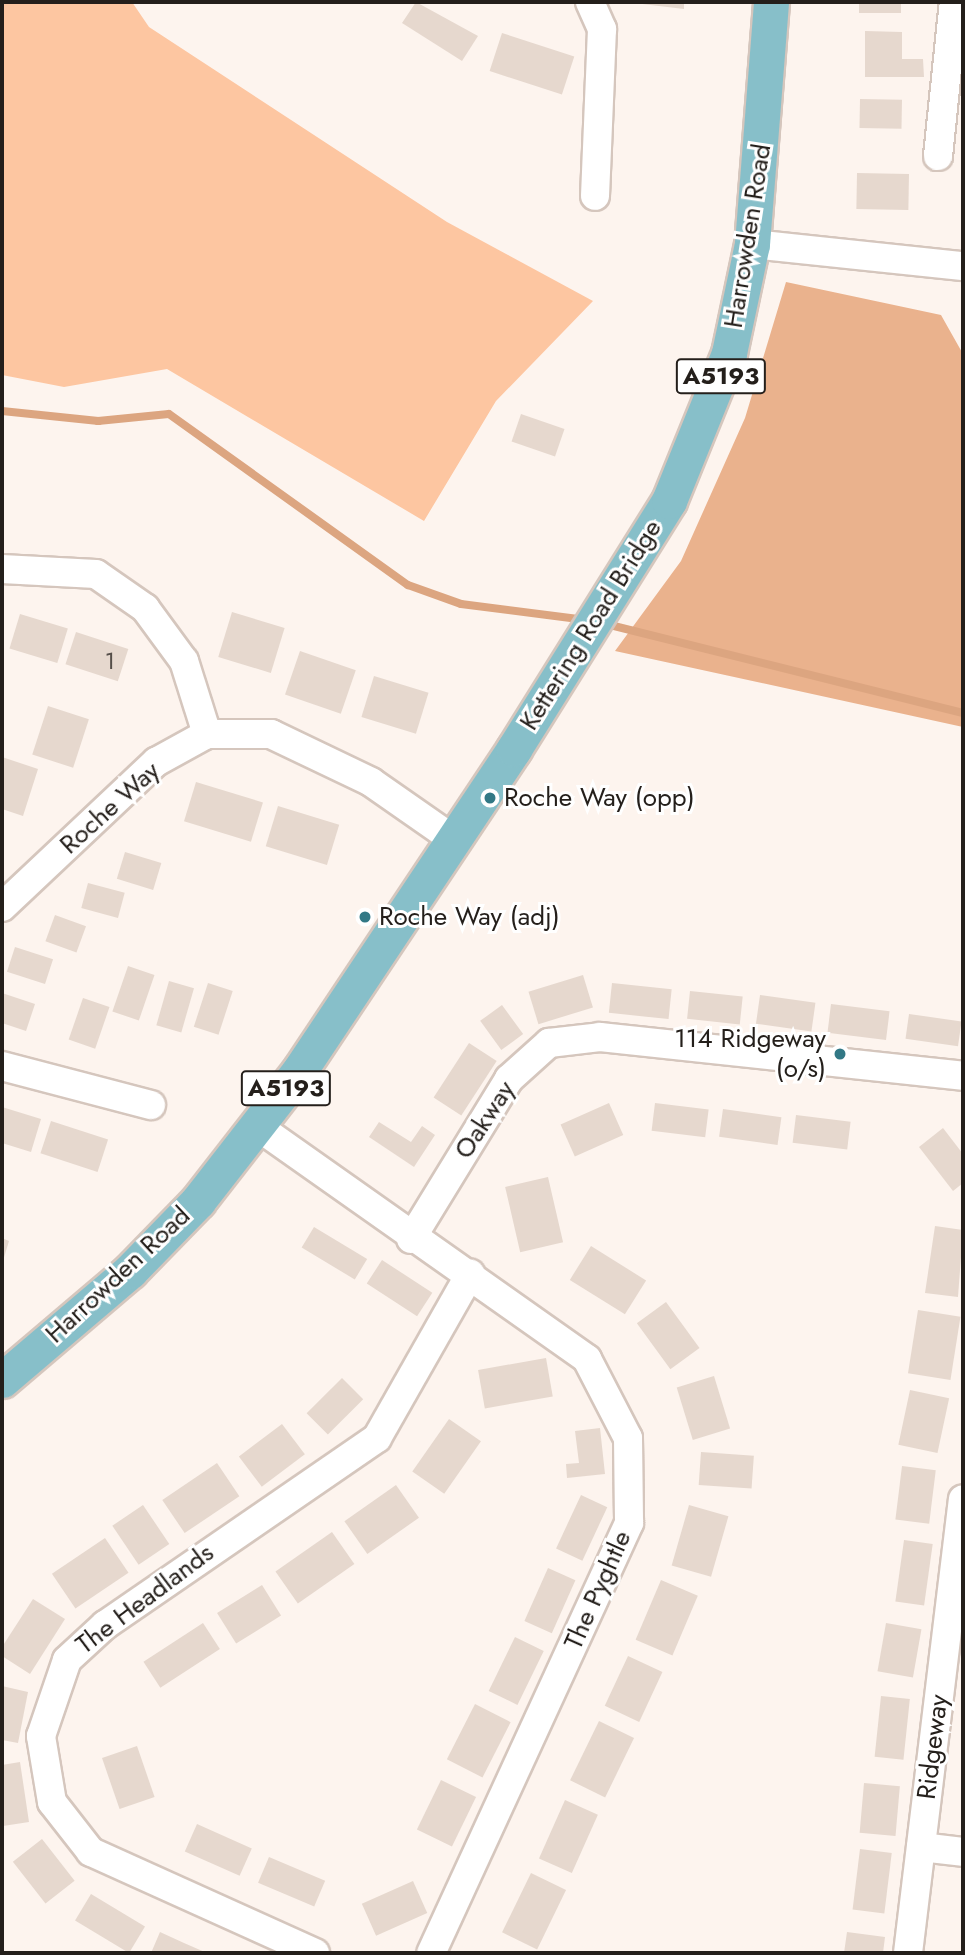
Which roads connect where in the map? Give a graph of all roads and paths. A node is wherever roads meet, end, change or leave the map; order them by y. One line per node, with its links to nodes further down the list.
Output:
1 (590, 2): 5 (street)
2 (771, 2): 6 (main road, Harrowden Road / A5193)
3 (954, 2): 4 (street)
4 (939, 156)
5 (595, 196)
6 (752, 244): 7 (street); 8 (main road, Harrowden Road / A5193)
7 (963, 266)
8 (669, 501): 11 (main road, Kettering Road Bridge / A5193)
9 (2, 569): 10 (street)
10 (207, 734): 12 (street, Roche Way); 13 (street, Roche Way)
11 (514, 749): 12 (main road, Harrowden Road / A5193)
12 (454, 840): 17 (main road, Harrowden Road / A5193)
13 (2, 907)
14 (2, 1066): 16 (street)
15 (963, 1076): 18 (street, Oakway)
16 (151, 1105)
17 (257, 1126): 18 (street, The Pyghtle); 20 (main road, Harrowden Road / A5193)
18 (411, 1239): 19 (street, The Pyghtle)
19 (470, 1274): 24 (street, The Headlands); 25 (street, The Pyghtle)
20 (2, 1380)
21 (963, 1499): 22 (street, Ridgeway)
22 (921, 1847): 23 (street); 26 (street, Ridgeway)
23 (963, 1852)
24 (315, 1953)
25 (430, 1953)
26 (908, 1953)

